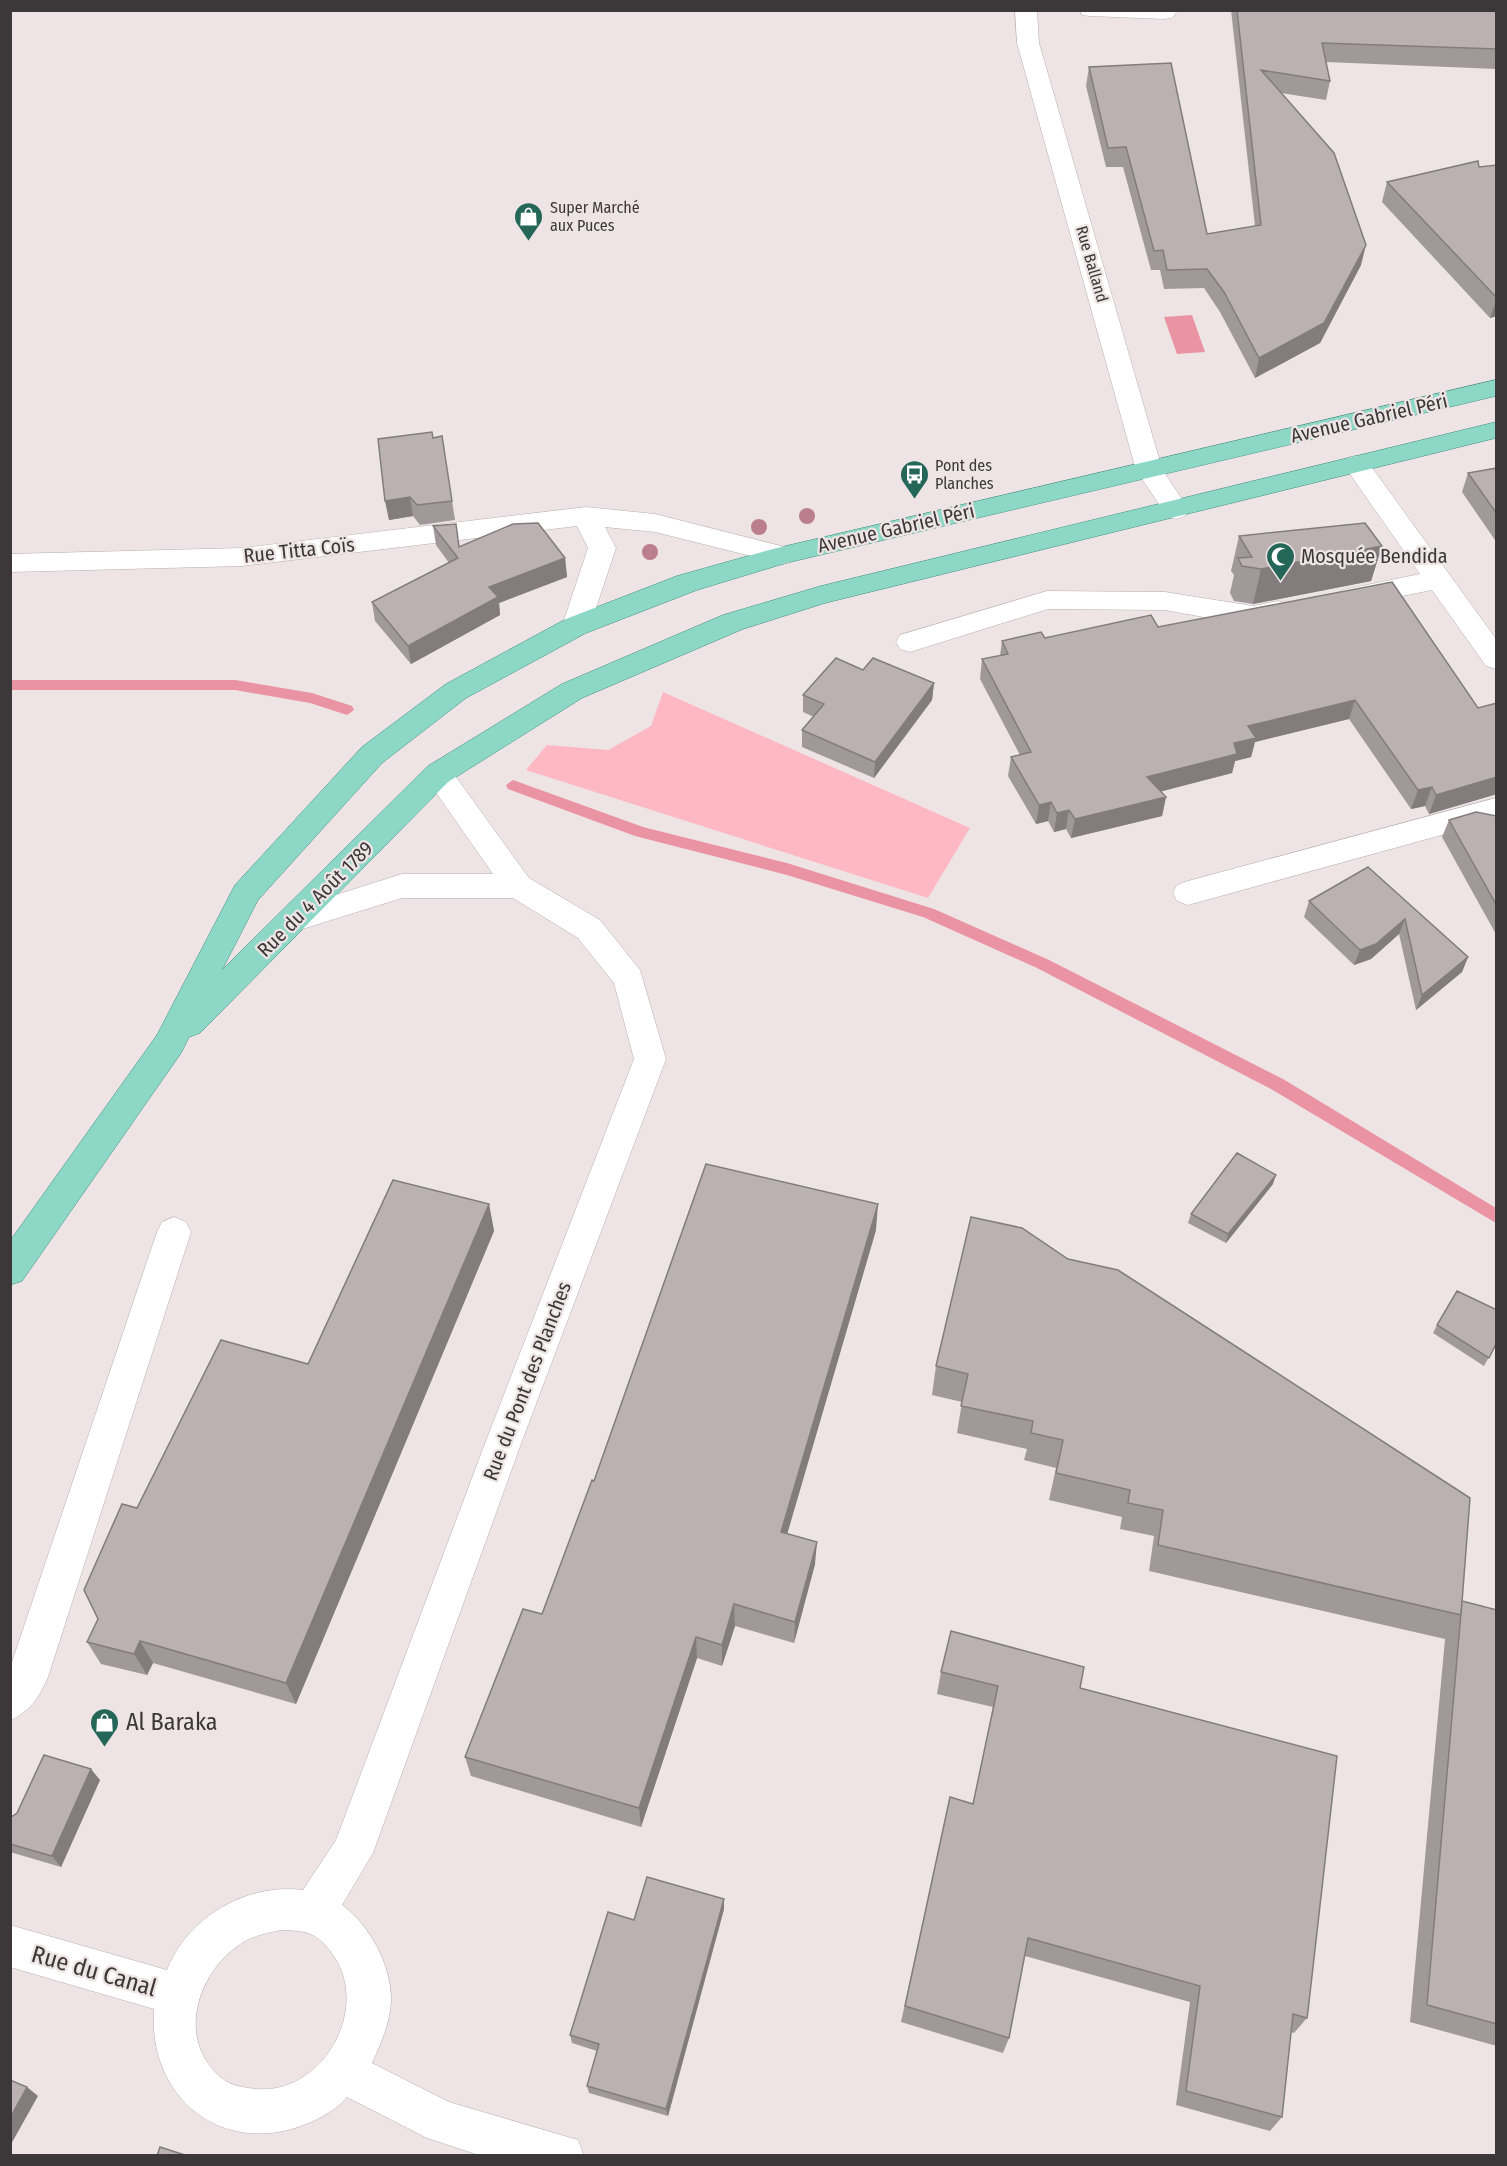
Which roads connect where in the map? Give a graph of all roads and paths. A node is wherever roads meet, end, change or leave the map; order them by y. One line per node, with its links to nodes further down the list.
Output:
1 (1026, 10): 8 (street, Rue Balland)
2 (1090, 10): 3 (street)
3 (1168, 10)
4 (1497, 388): 8 (main road, Avenue Gabriel Péri)
5 (1497, 407): 7 (main road, Avenue Gabriel Péri)
6 (1497, 430): 7 (main road, Avenue Gabriel Péri)
7 (1356, 464): 9 (main road, Avenue Gabriel Péri); 13 (street)
8 (1149, 470): 9 (street, Rue Balland); 11 (main road, Avenue Gabriel Péri)
9 (1176, 510): 18 (main road, Avenue Gabriel Péri)
10 (586, 516): 11 (street, Rue Titta Coïs); 12 (street, Rue Titta Coïs); 14 (street)
11 (783, 555): 14 (main road, Avenue Gabriel Péri)
12 (10, 563)
13 (1440, 579): 15 (street); 16 (street)
14 (576, 626): 17 (main road, Avenue Gabriel Péri)
15 (910, 642)
16 (1497, 659)
17 (398, 735): 24 (main road, Rue du 4 Août 1789)
18 (463, 758): 19 (main road, Rue du 4 Août 1789)
19 (438, 774): 21 (street, Rue du Pont des Planches); 23 (main road, Rue du 4 Août 1789)
20 (1497, 809): 22 (street)
21 (518, 886): 23 (street); 28 (street, Rue du Pont des Planches)
22 (1188, 893)
23 (296, 919): 24 (main road, Rue du 4 Août 1789)
24 (169, 1044): 26 (main road, Rue du 4 Août 1789)
25 (174, 1232): 27 (street)
26 (10, 1270)
27 (10, 1701)
28 (313, 1913): 30 (street); 31 (street)
29 (10, 1946): 30 (street, Rue du Canal)
30 (178, 1995): 31 (street)
31 (344, 2072): 32 (street)
32 (562, 2156)

